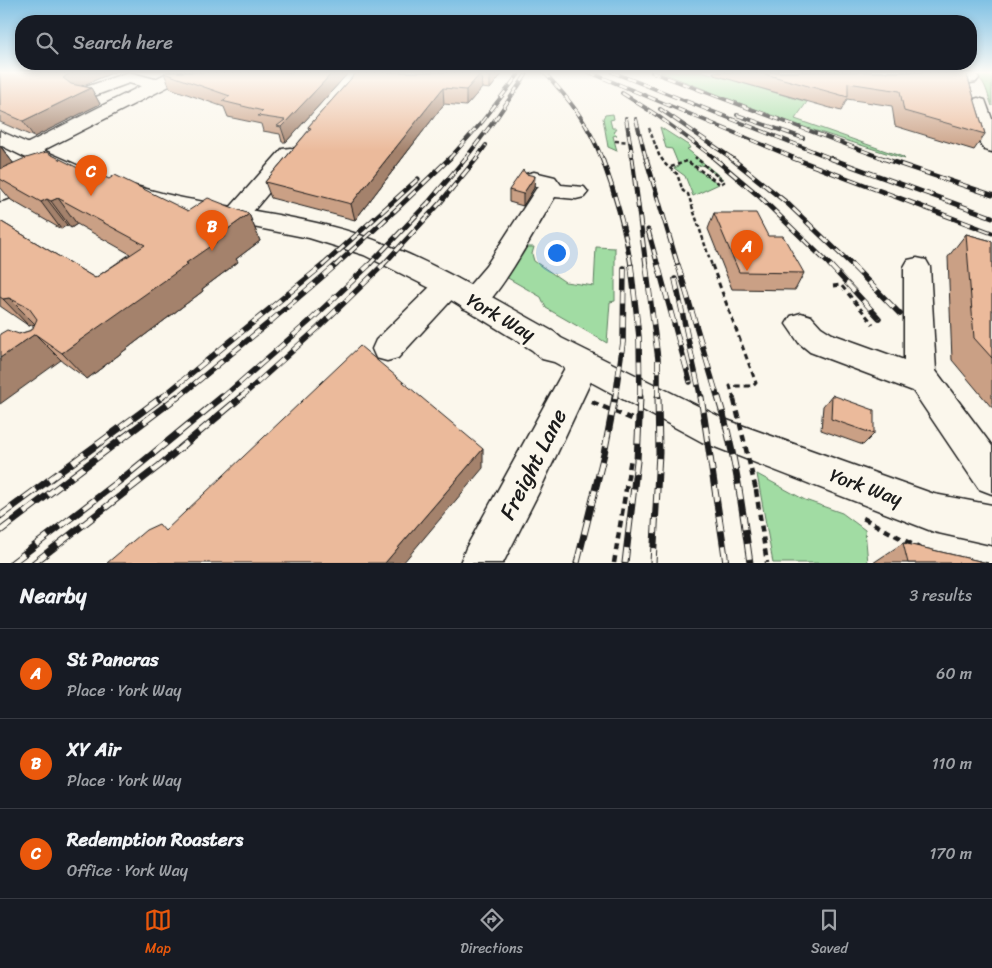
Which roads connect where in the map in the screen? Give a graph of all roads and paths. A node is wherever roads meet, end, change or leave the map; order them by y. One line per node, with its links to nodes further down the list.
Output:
1 (132, 98): 9 (main road)
2 (978, 104): 8 (main road)
3 (649, 128): 12 (path)
4 (0, 137): 9 (main road)
5 (302, 140): 17 (main road)
6 (615, 141): 7 (path)
7 (634, 142)
8 (992, 146)
9 (29, 150): 11 (main road)
10 (695, 157): 12 (path)
11 (59, 165): 13 (main road); 16 (main road)
12 (670, 167): 31 (path, bridge)
13 (87, 178)
14 (114, 187): 17 (main road, York Way)
15 (576, 192): 20 (main road)
16 (0, 194)
17 (236, 216): 20 (main road, York Way)
18 (917, 267): 25 (main road)
19 (833, 286): 22 (path)
20 (460, 294): 23 (main road); 24 (main road, York Way)
21 (801, 324): 25 (main road)
22 (873, 324)
23 (387, 349)
24 (583, 364): 28 (main road, York Way); 29 (main road, Freight Lane)
25 (924, 381): 27 (main road)
26 (631, 458): 30 (path)
27 (992, 476)
28 (992, 525)
29 (481, 563)
30 (614, 563)
31 (767, 563)

